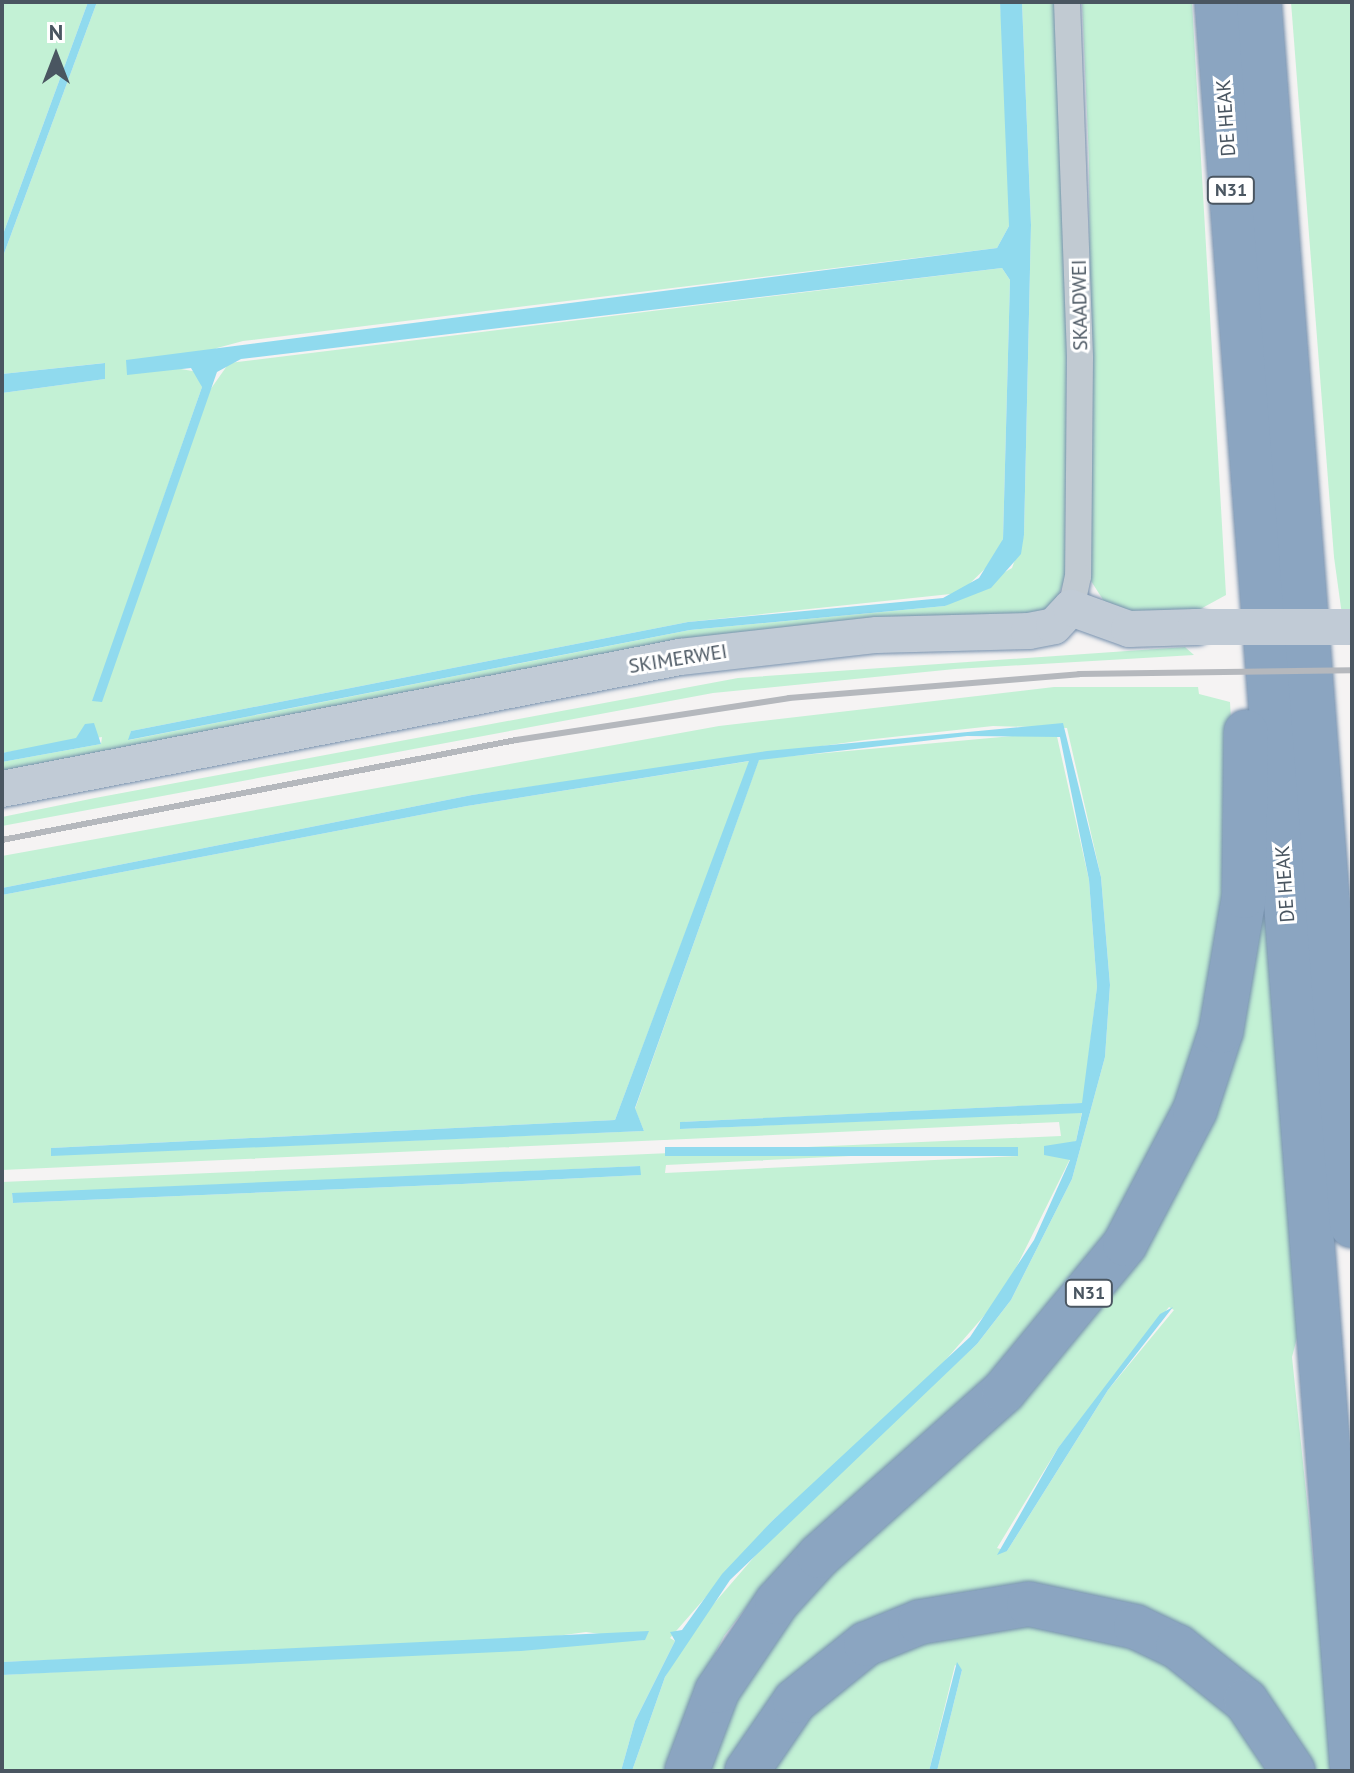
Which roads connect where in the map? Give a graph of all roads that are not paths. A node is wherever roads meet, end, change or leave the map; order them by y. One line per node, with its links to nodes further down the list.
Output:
1 (1067, 2): 5 (street, SKAADWEI)
2 (1217, 2): 4 (highway, DE HEAK / N31)
3 (1259, 2): 4 (highway, DE HEAK / N31)
4 (1266, 374): 8 (highway, N31); 9 (highway, DE HEAK / N31); 10 (highway, DE HEAK / N31); 11 (highway, N31)
5 (1071, 608): 6 (street, bridge); 7 (street, SKIMERWEI)
6 (1352, 627)
7 (2, 789)
8 (1352, 803)
9 (1352, 1225)
10 (1352, 1766)
11 (687, 1771)
12 (747, 1771): 13 (highway)
13 (1293, 1771)

